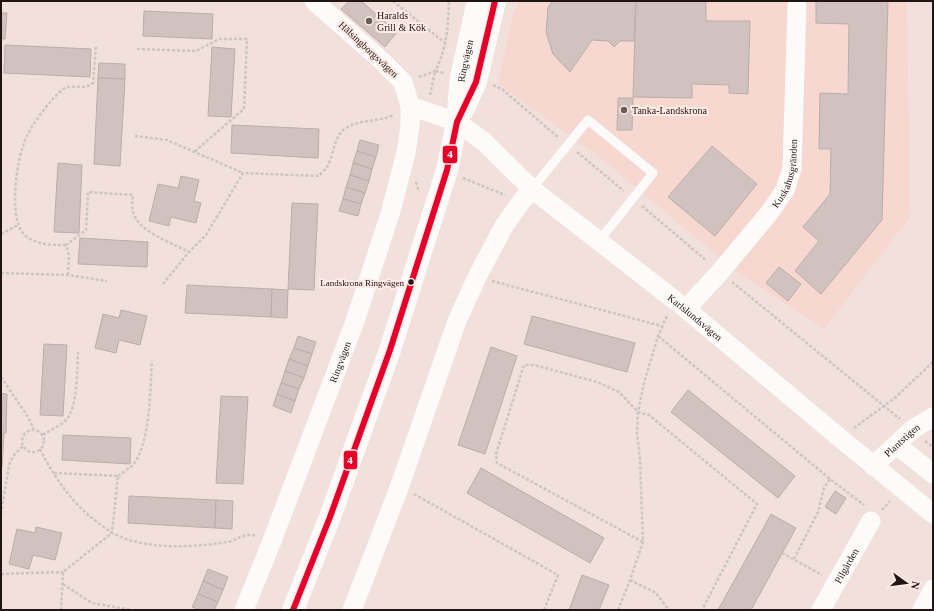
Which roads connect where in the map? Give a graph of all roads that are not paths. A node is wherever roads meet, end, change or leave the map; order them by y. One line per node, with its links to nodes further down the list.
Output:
1 (314, 1): 5 (street, Hälsingborgsvägen)
2 (478, 1): 6 (main road, Ringvägen)
3 (495, 1): 6 (main road, Ringvägen)
4 (797, 6): 9 (street, Kuskahusgränden)
5 (410, 106): 6 (street, Karlslundsvägen); 17 (street, Ringvägen)
6 (457, 122): 7 (street, Karlslundsvägen); 18 (main road, Ringvägen)
7 (532, 189): 8 (street, Karlslundsvägen); 8 (lane); 19 (street)
8 (599, 241): 9 (street, Karlslundsvägen)
9 (681, 305): 12 (street, Karlslundsvägen)
10 (933, 417): 11 (street, Plantstigen)
11 (897, 445): 12 (street, Plantstigen); 13 (street)
12 (873, 466): 14 (street, Karlslundsvägen)
13 (933, 474)
14 (933, 514)
15 (870, 515): 20 (street, Pilgården)
16 (933, 588): 21 (street)
17 (244, 610)
18 (293, 610)
19 (352, 610)
20 (821, 610)
21 (922, 610)

